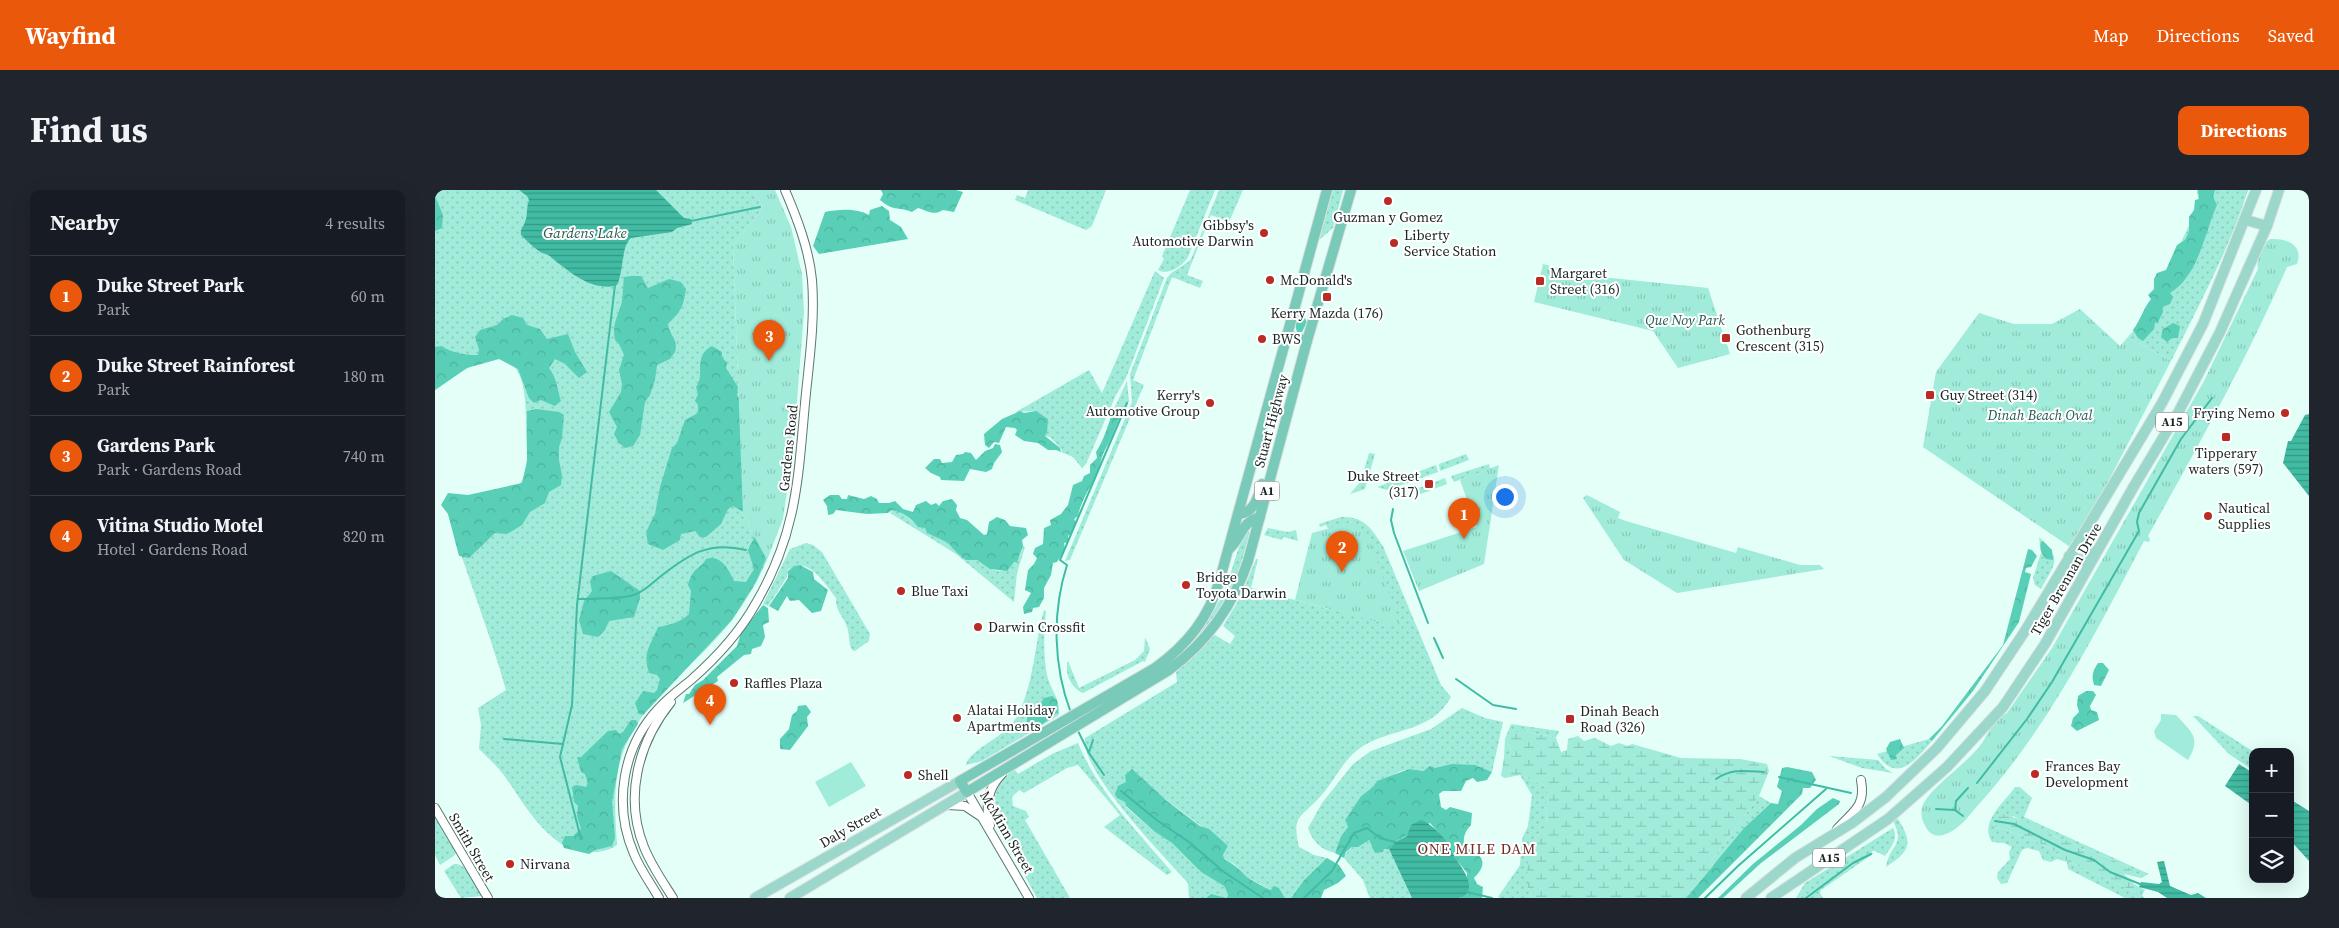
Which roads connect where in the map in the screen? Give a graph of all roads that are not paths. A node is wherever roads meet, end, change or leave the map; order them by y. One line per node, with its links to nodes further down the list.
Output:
1 (785, 190): 16 (street, Gardens Road)
2 (1327, 190): 8 (highway, Stuart Highway / A1)
3 (1351, 190): 9 (highway, Stuart Highway / A1)
4 (2256, 190): 6 (main road, Tiger Brennan Drive / A15)
5 (2279, 190): 7 (main road, Tiger Brennan Drive / A15)
6 (2246, 220): 7 (main road); 15 (main road, Tiger Brennan Drive / A15)
7 (2267, 226): 11 (main road, Tiger Brennan Drive / A15)
8 (1287, 335): 9 (highway); 12 (highway, Stuart Highway / A1)
9 (1307, 341): 10 (highway, Stuart Highway / A1)
10 (1282, 435): 12 (highway); 13 (highway, Stuart Highway / A1)
11 (2146, 466): 15 (main road); 44 (main road, Tiger Brennan Drive / A15)
12 (1238, 514): 14 (highway, Stuart Highway / A1)
13 (1260, 517): 14 (highway); 17 (highway, Stuart Highway / A1)
14 (1228, 549): 17 (highway, Stuart Highway / A1)
15 (2069, 556): 26 (main road, Tiger Brennan Drive / A15)
16 (691, 680): 28 (street, Gardens Road); 29 (street, Gardens Road)
17 (1079, 718): 18 (highway, Stuart Highway / A1)
18 (1061, 729): 19 (highway, Stuart Highway / A1); 20 (highway, Stuart Highway / A1)
19 (1014, 762): 22 (highway, Stuart Highway / A1); 27 (street)
20 (960, 780): 22 (highway, McMinn Street); 30 (main road, Daly Street)
21 (1861, 780): 26 (street)
22 (967, 792): 23 (main road); 25 (street, McMinn Street)
23 (947, 805): 25 (street); 32 (main road)
24 (435, 808): 36 (street, Smith Street)
25 (984, 819): 27 (street, McMinn Street)
26 (1834, 832): 43 (main road, Tiger Brennan Drive)
27 (997, 842): 42 (street, McMinn Street)
28 (643, 845): 29 (street); 33 (street, Gardens Road)
29 (632, 850): 35 (street, Gardens Road)
30 (829, 855): 31 (main road, Daly Street); 32 (main road)
31 (819, 860): 32 (main road); 34 (main road, Daly Street)
32 (835, 872): 41 (main road)
33 (662, 880): 35 (street); 38 (street, Gardens Road)
34 (777, 885): 39 (main road, Daly Street); 40 (main road)
35 (652, 886): 37 (street, Gardens Road)
36 (487, 898)
37 (659, 898)
38 (673, 898)
39 (755, 898)
40 (785, 898)
41 (790, 898)
42 (1029, 898)
43 (1746, 898)
44 (1771, 898)

